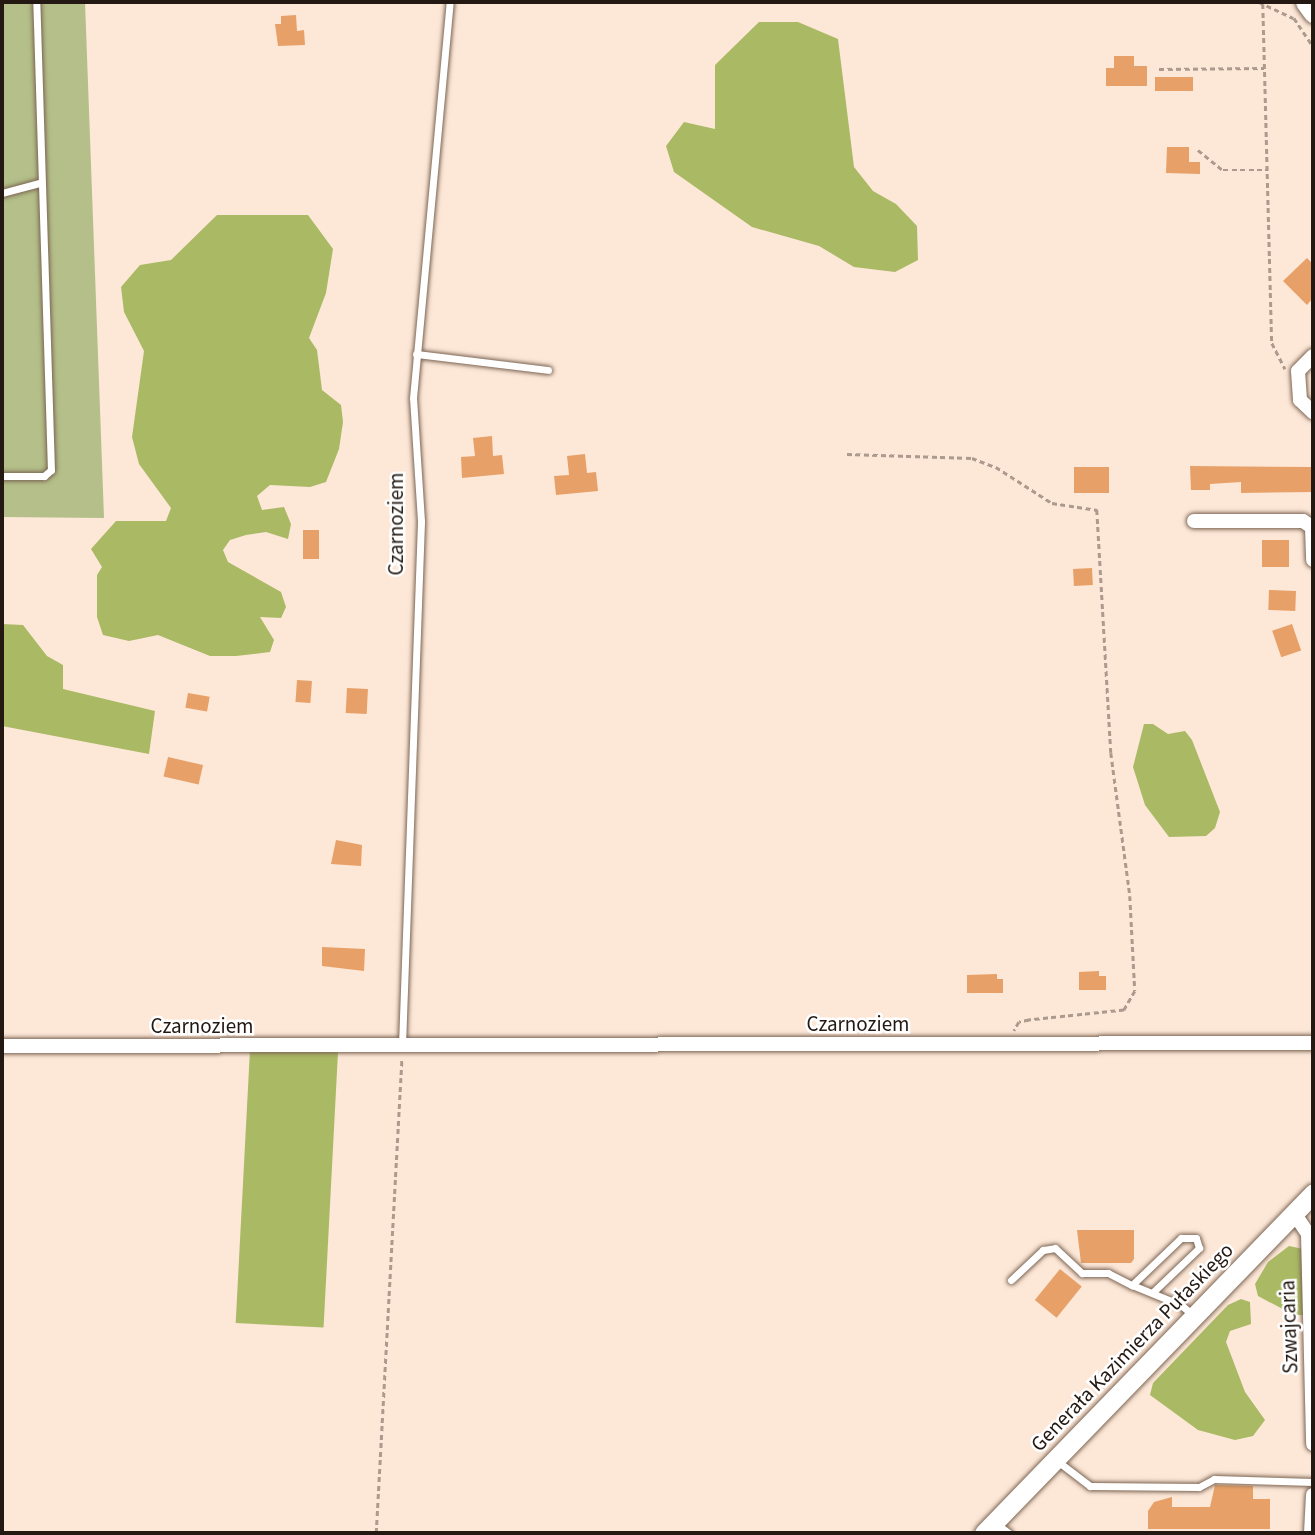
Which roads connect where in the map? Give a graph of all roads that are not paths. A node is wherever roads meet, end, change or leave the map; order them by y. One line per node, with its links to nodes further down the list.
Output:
1 (36, 2): 5 (lane)
2 (450, 2): 7 (lane, Czarnoziem)
3 (1305, 2): 4 (main road)
4 (1313, 13)
5 (40, 183): 6 (lane); 11 (lane)
6 (2, 193)
7 (416, 354): 9 (lane); 16 (lane, Czarnoziem)
8 (1313, 356): 10 (street)
9 (548, 370)
10 (1313, 412)
11 (2, 476)
12 (1194, 521): 13 (street)
13 (1313, 560)
14 (1313, 1043): 16 (street, Czarnoziem)
15 (2, 1046): 16 (street, Czarnoziem)
16 (402, 1047)
17 (1313, 1193): 18 (main road, Generała Kazimierza Pułaskiego)
18 (1294, 1213): 22 (main road, Generała Kazimierza Pułaskiego); 23 (street, Szwajcaria)
19 (1011, 1280): 20 (lane)
20 (1132, 1285): 21 (lane); 21 (lane)
21 (1153, 1292): 22 (lane)
22 (1194, 1316): 24 (main road, Generała Kazimierza Pułaskiego)
23 (1313, 1444)
24 (1056, 1460): 25 (lane); 27 (main road, Generała Kazimierza Pułaskiego)
25 (1313, 1482)
26 (1313, 1495): 28 (street)
27 (996, 1530)
28 (1311, 1533)

